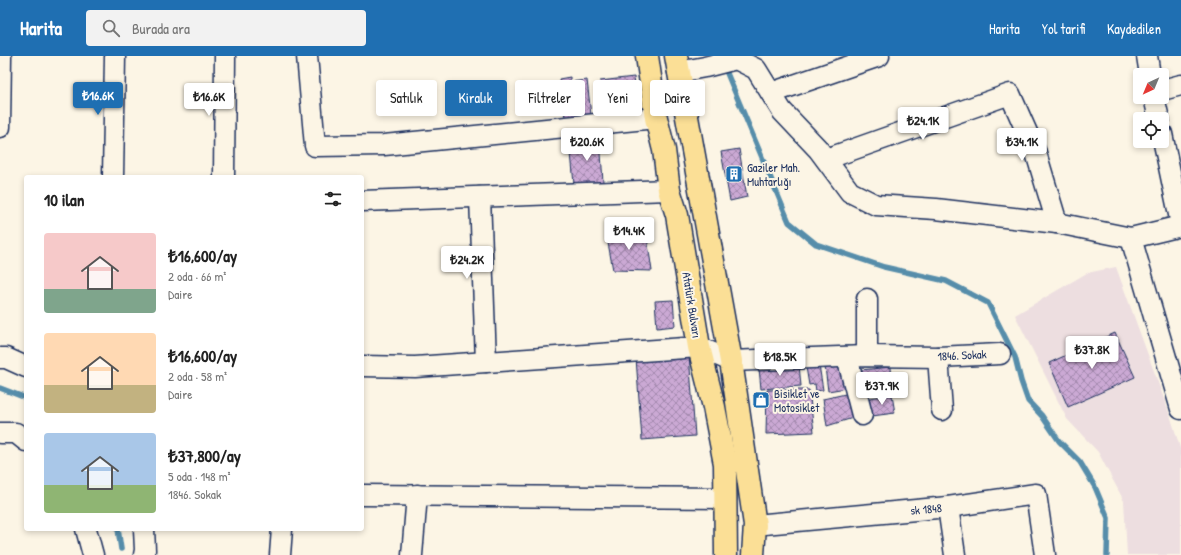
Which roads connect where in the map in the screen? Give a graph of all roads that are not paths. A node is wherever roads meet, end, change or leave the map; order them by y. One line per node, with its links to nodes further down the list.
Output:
1 (1, 56): 16 (street)
2 (115, 56): 19 (street)
3 (226, 56): 20 (street)
4 (307, 56): 15 (street)
5 (647, 56): 15 (main road, Atatürk Bulvarı)
6 (879, 56): 10 (street)
7 (1147, 56): 11 (street)
8 (730, 60): 9 (street); 14 (street)
9 (677, 64): 35 (main road)
10 (833, 64): 14 (street)
11 (1149, 68)
12 (1181, 85): 13 (street)
13 (1169, 88)
14 (771, 93): 18 (street)
15 (656, 118): 21 (main road, Atatürk Bulvarı)
16 (0, 127)
17 (1165, 148): 25 (street)
18 (826, 159): 24 (street); 24 (street)
19 (113, 175)
20 (224, 175)
21 (669, 190): 22 (street); 28 (main road, Atatürk Bulvarı)
22 (480, 197): 23 (street); 36 (street)
23 (364, 201)
24 (1057, 223): 26 (street)
25 (1181, 225): 26 (street)
26 (1131, 238): 39 (street)
27 (867, 299): 30 (street)
28 (699, 347): 35 (street); 36 (street); 46 (main road, Atatürk Bulvarı)
29 (1000, 354): 32 (street, 1846. Sokak)
30 (867, 356): 31 (street, 1846. Sokak); 32 (street, 1846. Sokak)
31 (848, 357): 35 (street, 1846. Sokak); 41 (street)
32 (938, 357): 40 (street)
33 (3, 358): 34 (street); 37 (street)
34 (24, 359)
35 (731, 361): 48 (main road)
36 (486, 362): 38 (street)
37 (24, 366)
38 (364, 366)
39 (1181, 408)
40 (942, 410)
41 (862, 415)
42 (0, 433): 43 (street)
43 (24, 440)
44 (364, 494): 45 (street)
45 (417, 495): 46 (street); 55 (street)
46 (725, 498): 56 (main road, Atatürk Bulvarı)
47 (948, 507): 48 (street, sk 1848); 58 (street); 59 (street, sk 1848)
48 (755, 525): 57 (main road)
49 (87, 531): 52 (street)
50 (144, 531): 53 (street)
51 (282, 531): 54 (street)
52 (93, 555)
53 (144, 555)
54 (280, 555)
55 (412, 555)
56 (726, 555)
57 (754, 555)
58 (955, 555)
59 (1045, 555)

